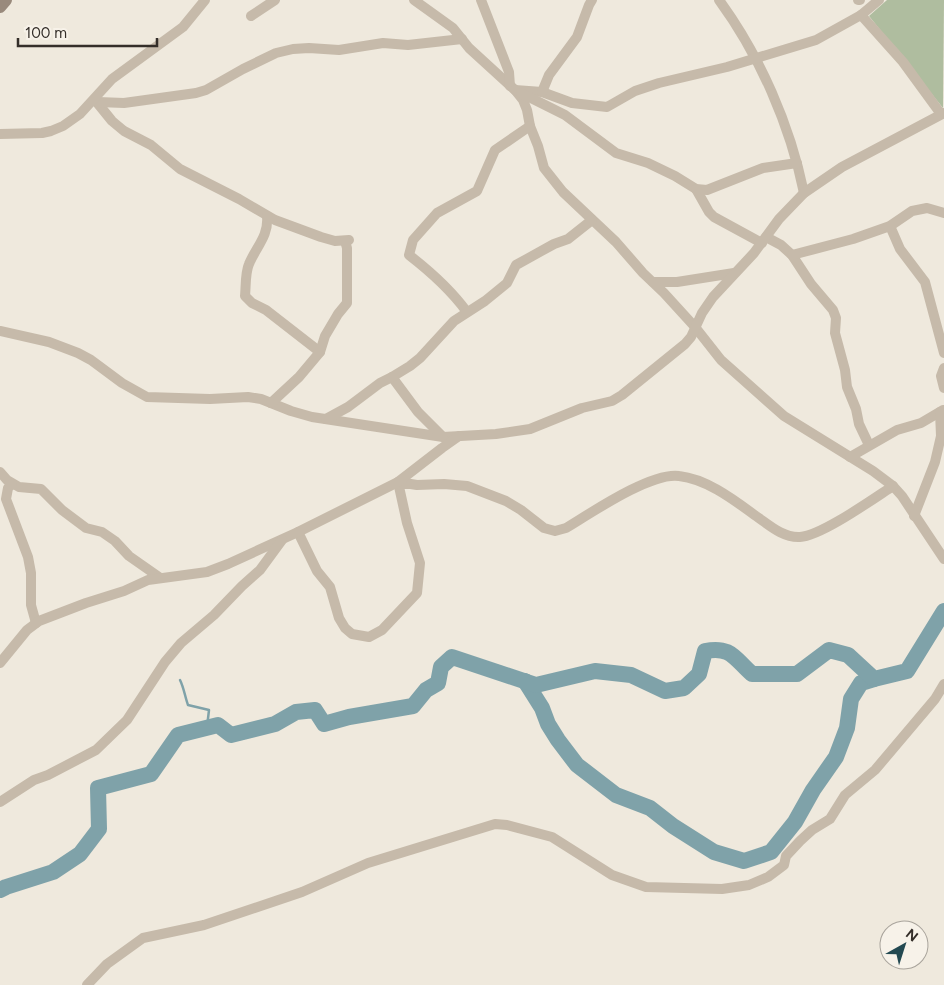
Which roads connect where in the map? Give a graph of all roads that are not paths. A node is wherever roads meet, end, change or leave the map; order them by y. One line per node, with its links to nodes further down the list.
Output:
1 (6, 0): 9 (street)
2 (205, 0): 16 (street)
3 (275, 0): 11 (street)
4 (414, 0): 12 (street)
5 (481, 0): 14 (street)
6 (592, 0): 15 (street)
7 (719, 0): 13 (street)
8 (879, 0): 10 (street)
9 (0, 7)
10 (862, 15): 13 (street); 17 (street)
11 (251, 16)
12 (462, 39): 14 (street); 16 (street)
13 (754, 58): 15 (street); 20 (street)
14 (513, 88): 15 (street); 18 (street); 21 (street)
15 (542, 92)
16 (96, 100): 19 (street); 24 (street)
17 (942, 114): 22 (street)
18 (530, 126): 25 (street); 31 (street)
19 (0, 134)
20 (796, 163): 21 (street); 22 (street)
21 (696, 189): 27 (street)
22 (804, 193): 27 (street)
23 (944, 213): 26 (street)
24 (267, 216): 34 (street); 34 (street)
25 (592, 220): 30 (street); 31 (street)
26 (890, 226): 28 (street); 35 (street)
27 (764, 240): 28 (street); 29 (street)
28 (792, 255): 44 (street)
29 (734, 273): 30 (street); 32 (street)
30 (653, 282): 32 (street)
31 (467, 312): 37 (street)
32 (695, 327): 42 (street); 45 (street)
33 (0, 331): 39 (street)
34 (320, 352): 39 (street)
35 (944, 353)
36 (944, 368): 38 (street)
37 (392, 378): 41 (street); 43 (street)
38 (944, 388)
39 (271, 403): 41 (street)
40 (942, 411): 44 (street); 50 (street)
41 (326, 419): 43 (street)
42 (459, 436): 43 (street); 47 (street)
43 (443, 437)
44 (869, 445): 45 (street)
45 (850, 458): 49 (street)
46 (0, 472): 48 (street)
47 (398, 482): 49 (street); 51 (street); 51 (street)
48 (12, 484): 54 (street); 55 (street)
49 (893, 486): 50 (street)
50 (914, 516): 53 (street)
51 (298, 532): 52 (street)
52 (282, 540): 54 (street); 58 (street)
53 (944, 559)
54 (159, 577): 55 (street)
55 (36, 623): 56 (street)
56 (0, 663)
57 (944, 684): 59 (street)
58 (0, 802)
59 (87, 985)

